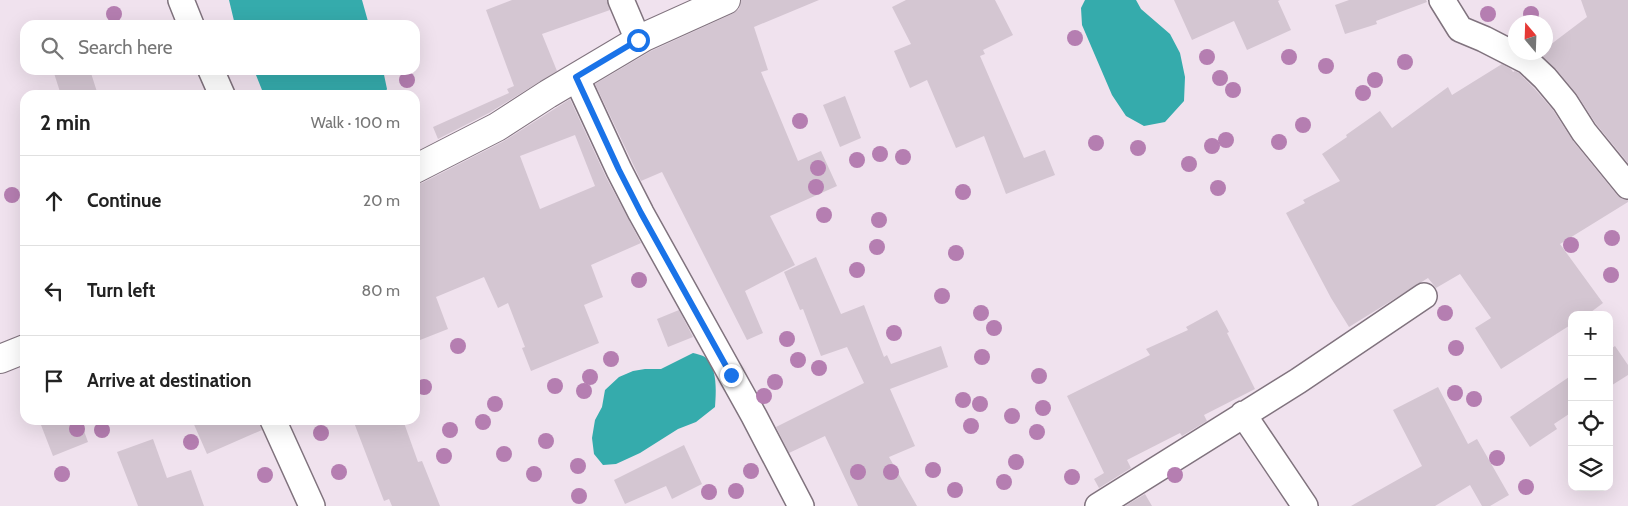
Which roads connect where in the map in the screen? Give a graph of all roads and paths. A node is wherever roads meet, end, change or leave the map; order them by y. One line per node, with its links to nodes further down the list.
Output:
1 (181, 0): 5 (street)
2 (621, 0): 6 (street)
3 (726, 0): 6 (street)
4 (1442, 0): 11 (street)
5 (189, 20)
6 (638, 40): 8 (street)
7 (213, 75): 9 (street)
8 (576, 77): 10 (street); 18 (street)
9 (220, 90)
10 (420, 166)
11 (1628, 186)
12 (1424, 296): 15 (street)
13 (20, 351): 14 (street)
14 (0, 358)
15 (1244, 414): 19 (street); 20 (street)
16 (274, 425): 17 (street)
17 (312, 506)
18 (801, 506)
19 (1098, 506)
20 (1305, 506)

